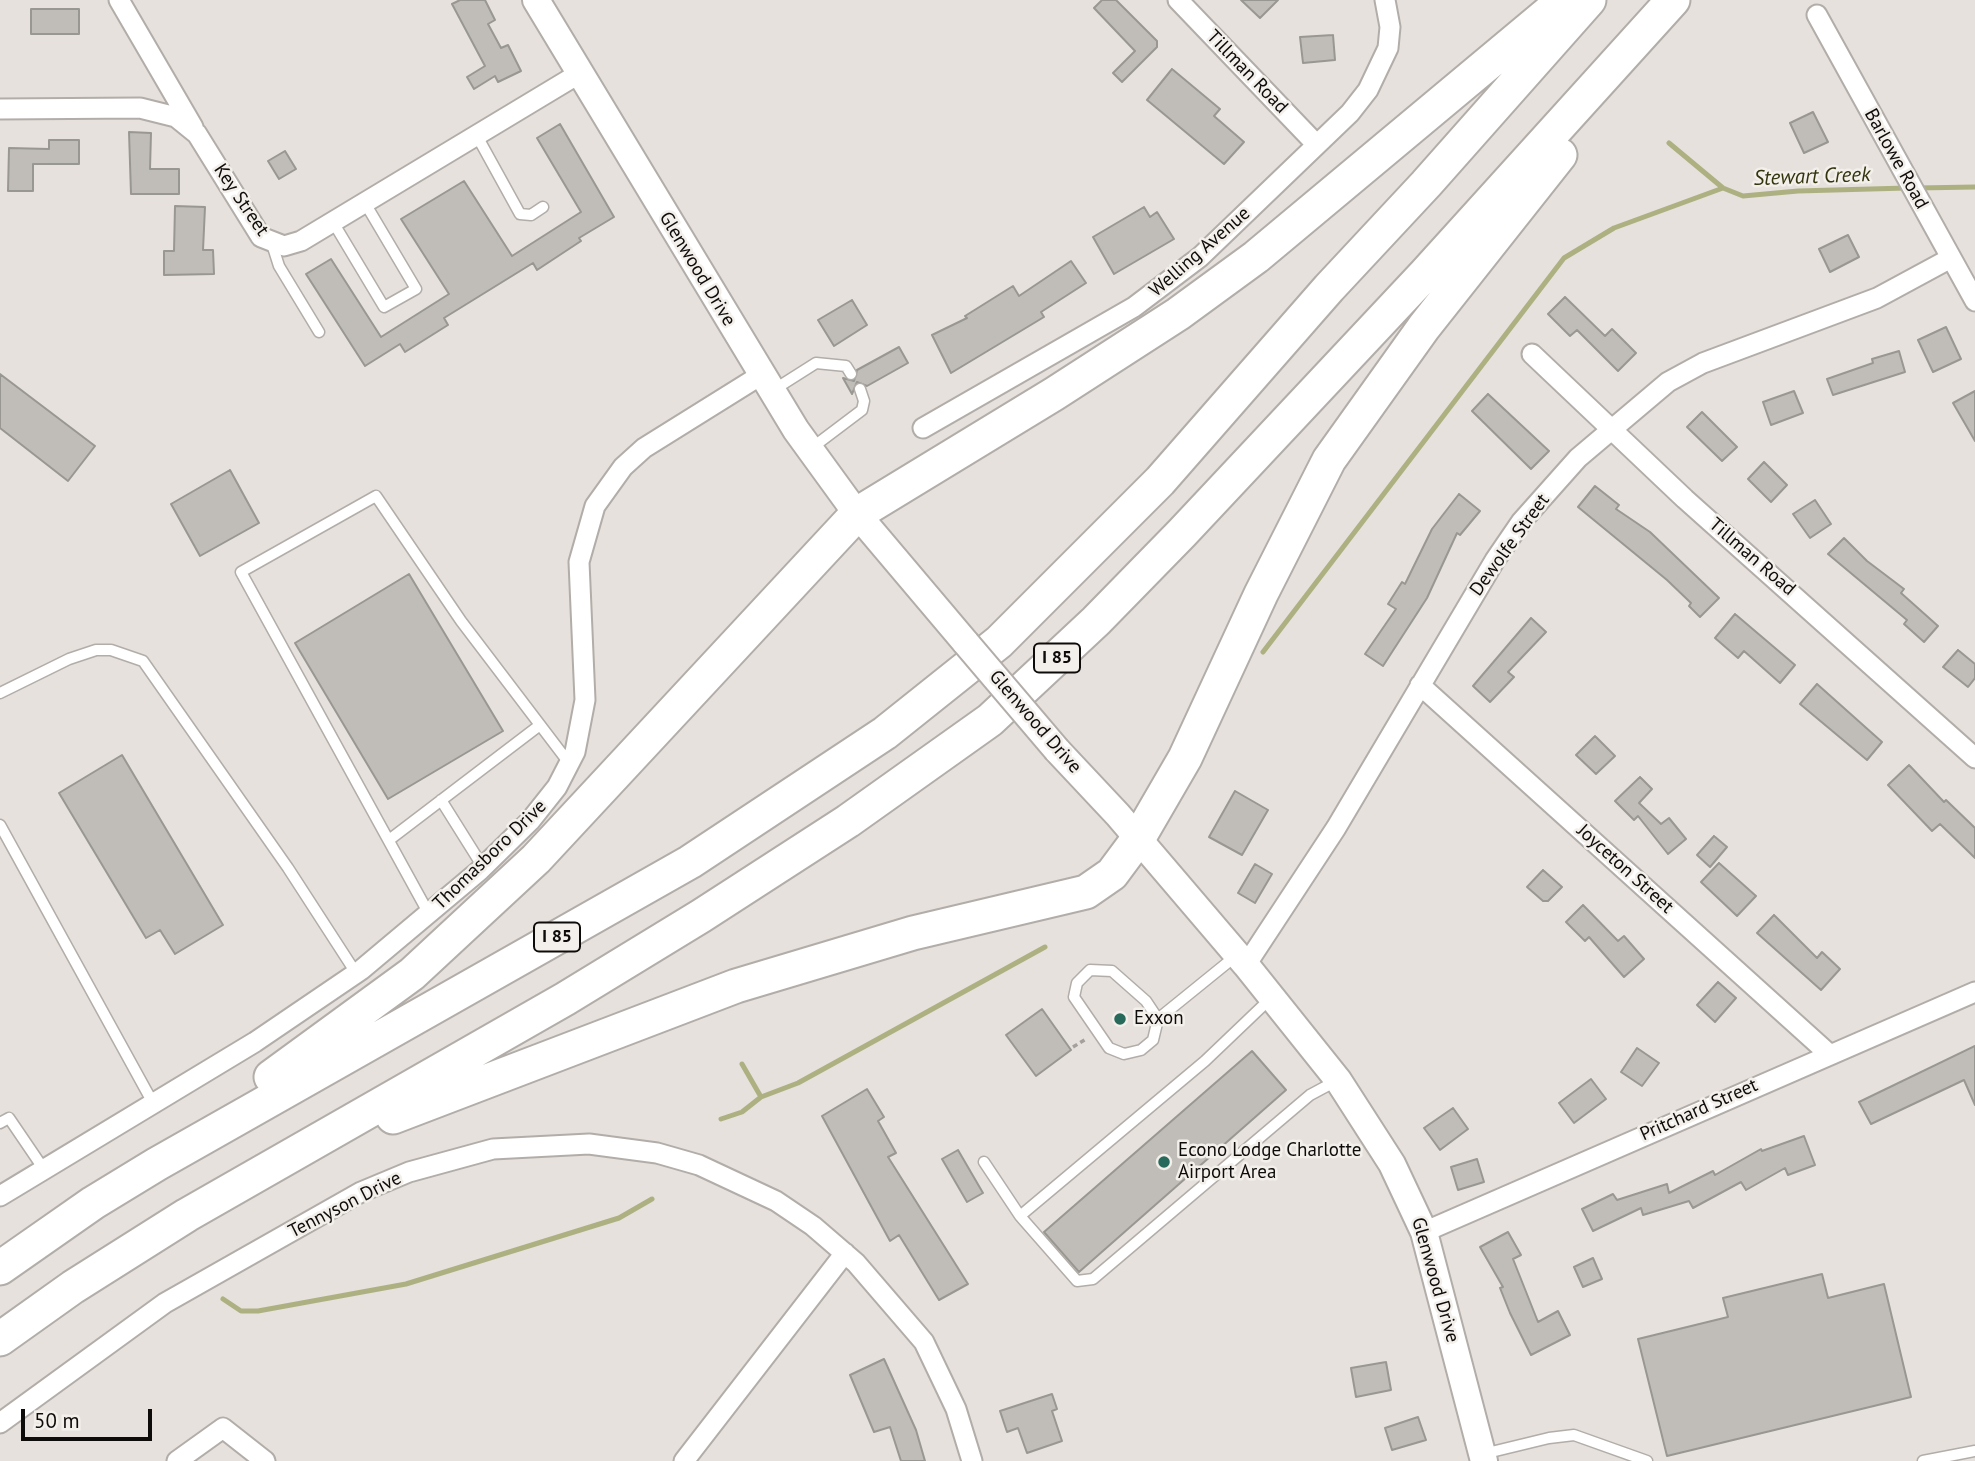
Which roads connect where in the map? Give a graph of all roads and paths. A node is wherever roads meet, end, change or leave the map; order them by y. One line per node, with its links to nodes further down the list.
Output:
1 (119, 0): 12 (street)
2 (536, 0): 10 (street, Glenwood Drive)
3 (1178, 0): 14 (street, Tillman Road)
4 (1385, 0): 14 (street, Welling Avenue)
5 (1564, 0): 29 (highway)
6 (1588, 0): 52 (highway, I 85)
7 (1674, 0): 9 (highway, I 85)
8 (1817, 15): 19 (street, Barlowe Road)
9 (1647, 30): 37 (highway); 50 (highway, I 85)
10 (580, 74): 13 (street, Key Street); 24 (street, Glenwood Drive)
11 (0, 108): 12 (street, Key Street)
12 (197, 134): 18 (street, Key Street)
13 (477, 136): 15 (street, Key Street); 16 (lane)
14 (1317, 144): 26 (street, Welling Avenue)
15 (365, 203): 17 (street, Key Street); 17 (lane)
16 (543, 207)
17 (333, 222): 18 (street, Key Street)
18 (272, 244): 21 (lane)
19 (1951, 258): 20 (street, Barlowe Road); 27 (street, Dewolfe Street)
20 (1975, 302)
21 (319, 332)
22 (1532, 354): 27 (street, Tillman Road)
23 (851, 374): 24 (lane)
24 (766, 383): 28 (street, Glenwood Drive); 34 (street, Thomasboro Drive)
25 (860, 389): 28 (lane)
26 (923, 428)
27 (1612, 428): 30 (street, Dewolfe Street); 33 (street, Tillman Road)
28 (810, 449): 29 (street, Glenwood Drive)
29 (857, 513): 37 (street, Glenwood Drive, bridge); 52 (highway)
30 (1420, 685): 41 (street, Dewolfe Street); 46 (street, Joyceton Street)
31 (0, 693): 42 (lane)
32 (540, 725): 34 (lane); 35 (lane); 38 (lane)
33 (1975, 758)
34 (569, 763): 39 (street, Thomasboro Drive)
35 (441, 800): 38 (lane); 39 (lane)
36 (0, 825): 48 (lane)
37 (1138, 839): 41 (street, Glenwood Drive); 50 (highway)
38 (389, 840): 40 (lane)
39 (483, 867): 40 (street, Thomasboro Drive)
40 (430, 914): 42 (street, Thomasboro Drive)
41 (1242, 960): 44 (street, Glenwood Drive); 45 (lane)
42 (356, 973): 48 (street, Thomasboro Drive)
43 (1975, 992): 46 (street, Pritchard Street)
44 (1271, 997): 47 (street, Glenwood Drive); 55 (lane)
45 (1158, 1019): 45 (lane)
46 (1829, 1054): 56 (street, Pritchard Street)
47 (1338, 1080): 55 (lane); 56 (street, Glenwood Drive)
48 (153, 1103): 53 (street, Thomasboro Drive)
49 (0, 1123): 53 (lane)
50 (303, 1150): 59 (highway, I 85)
51 (984, 1163): 55 (lane)
52 (157, 1164): 58 (highway, I 85)
53 (43, 1168): 54 (street, Thomasboro Drive)
54 (0, 1196)
55 (1020, 1216)
56 (1423, 1231): 62 (street, Glenwood Drive)
57 (845, 1254): 60 (street, Tennyson Drive); 66 (street); 67 (street, Tennyson Drive)
58 (0, 1268)
59 (0, 1339)
60 (0, 1423)
61 (1975, 1451): 68 (lane)
62 (1483, 1457): 63 (lane)
63 (1640, 1460)
64 (177, 1461): 65 (street)
65 (265, 1461)
66 (684, 1461)
67 (972, 1461)
68 (1923, 1461)

